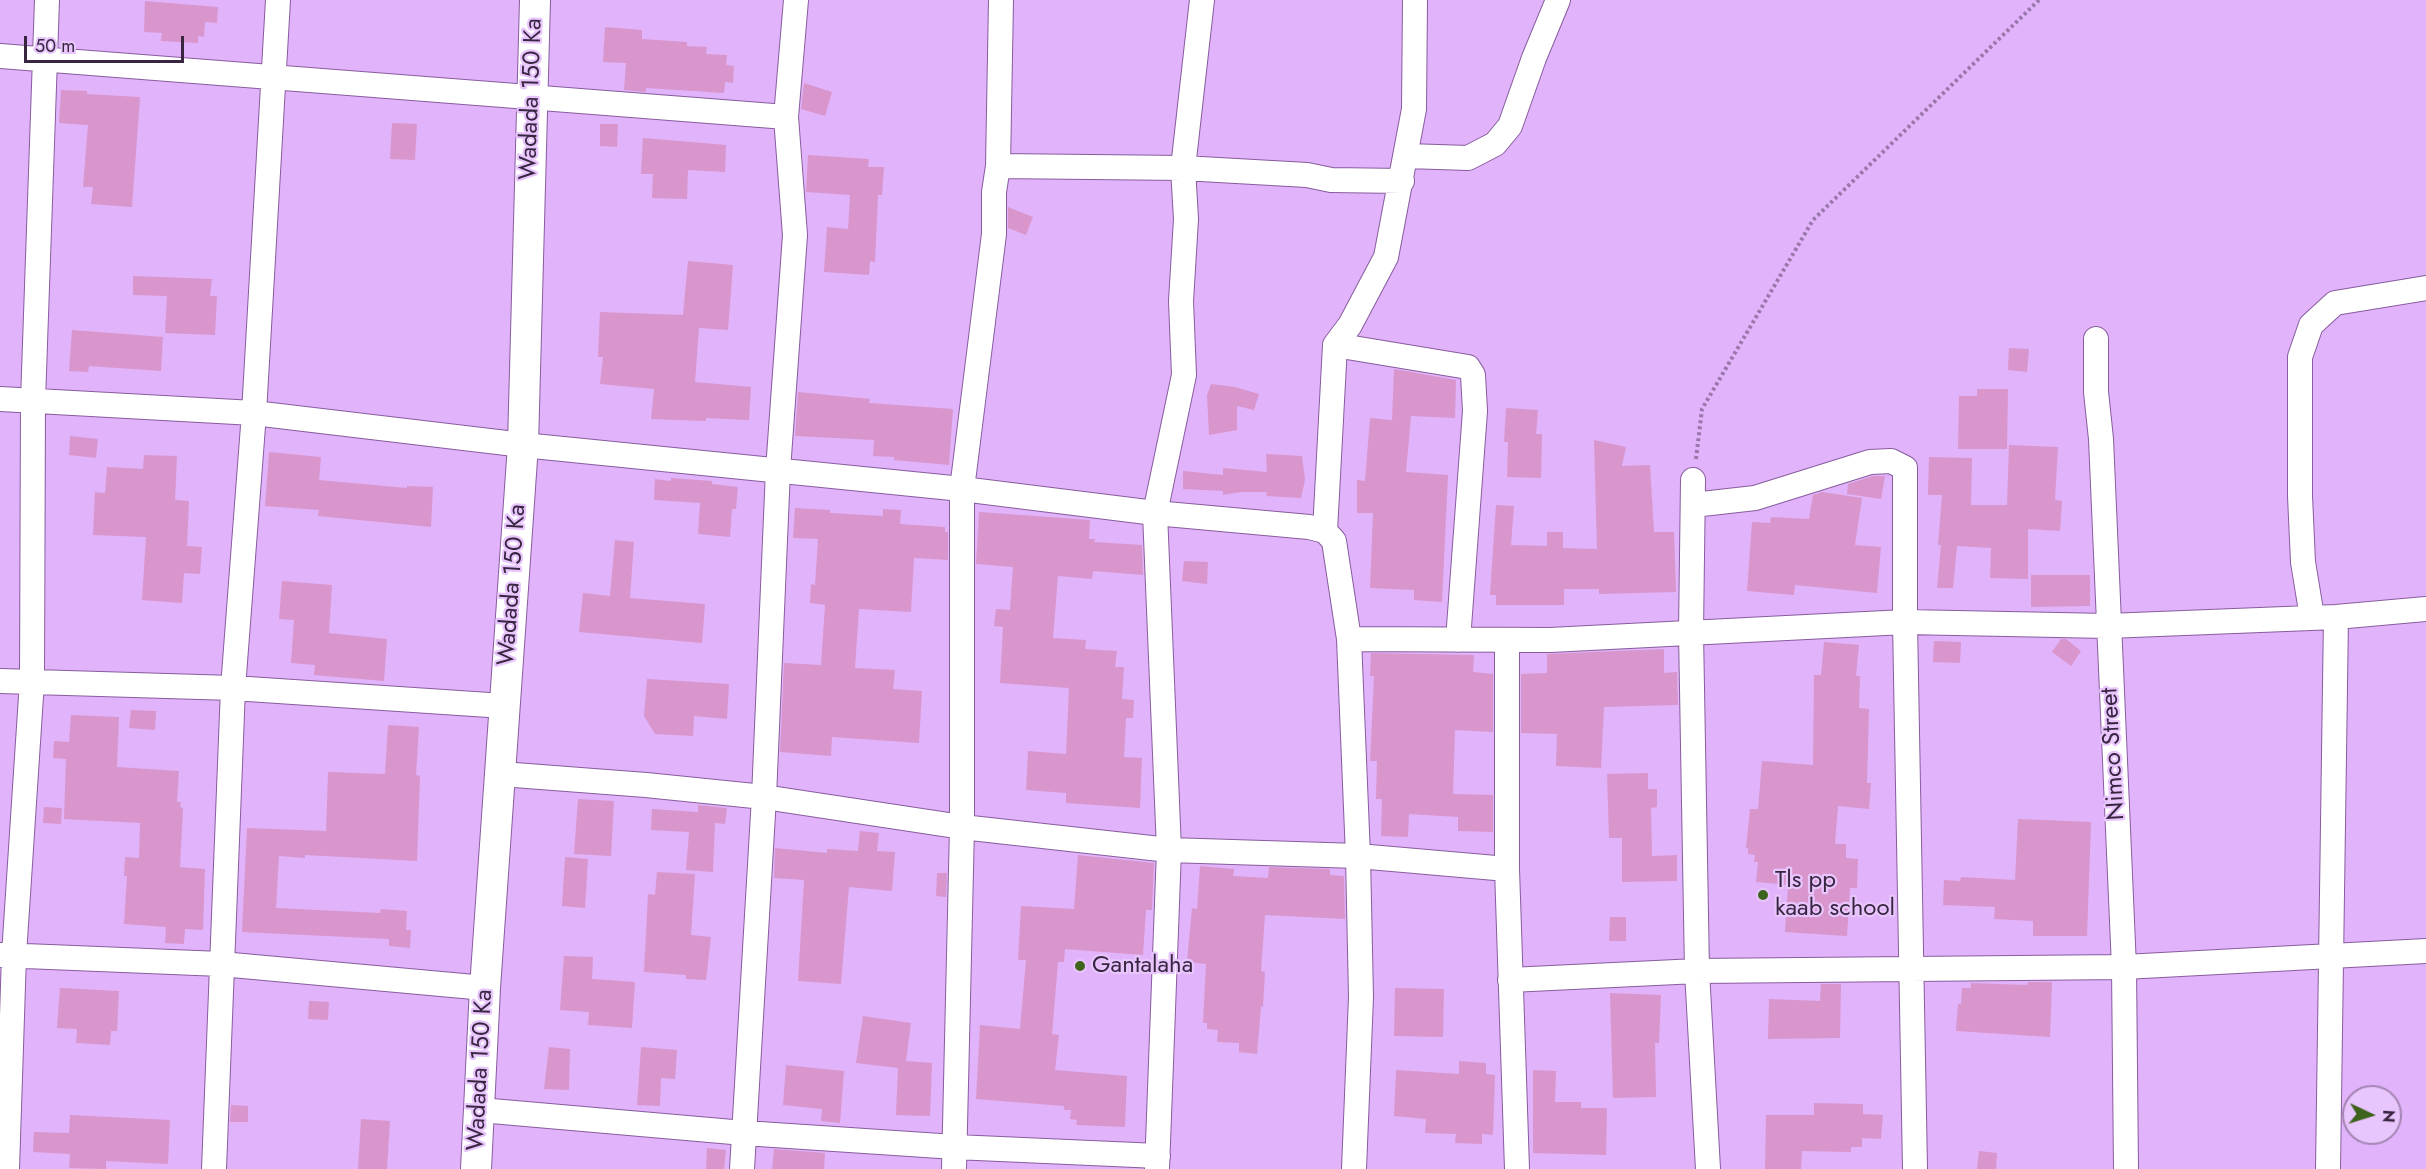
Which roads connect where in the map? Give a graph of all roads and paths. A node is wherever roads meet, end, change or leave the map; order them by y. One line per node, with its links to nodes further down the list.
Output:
1 (47, 0): 11 (street)
2 (278, 0): 12 (street)
3 (535, 0): 13 (street, Wadada 150 Ka)
4 (796, 0): 14 (street)
5 (1001, 0): 16 (street)
6 (1202, 0): 17 (street)
7 (1414, 0): 15 (street)
8 (1558, 0): 15 (street)
9 (2038, 0): 27 (path)
10 (0, 56): 11 (street)
11 (45, 58): 12 (street); 23 (street)
12 (274, 76): 13 (street); 24 (street)
13 (531, 98): 14 (street); 25 (street, Wadada 150 Ka)
14 (786, 117): 26 (street)
15 (1407, 156): 18 (street)
16 (999, 166): 17 (street); 28 (street)
17 (1183, 168): 18 (street); 30 (street)
18 (1402, 181): 21 (street)
19 (2426, 288): 33 (street)
20 (2096, 339): 36 (street, Nimco Street)
21 (1335, 345): 31 (street); 39 (street)
22 (0, 399): 23 (street)
23 (33, 400): 24 (street); 42 (street)
24 (254, 413): 25 (street); 43 (street)
25 (523, 445): 26 (street); 44 (street, Wadada 150 Ka)
26 (778, 470): 28 (street); 46 (street)
27 (1694, 480): 29 (street)
28 (962, 489): 30 (street); 47 (street)
29 (1693, 505): 35 (street); 37 (street)
30 (1155, 513): 31 (street); 48 (street)
31 (1325, 531): 38 (street)
32 (2426, 609): 34 (street)
33 (2312, 617): 34 (street); 36 (street)
34 (2336, 617): 53 (street)
35 (1905, 622): 36 (street); 37 (street); 56 (street)
36 (2108, 626): 55 (street, Nimco Street)
37 (1691, 632): 40 (street); 57 (street)
38 (1349, 639): 39 (street); 49 (street)
39 (1458, 640): 40 (street)
40 (1507, 640): 50 (street)
41 (0, 681): 42 (street)
42 (33, 681): 43 (street); 52 (street)
43 (233, 688): 44 (street); 54 (street)
44 (504, 706): 45 (street, Wadada 150 Ka)
45 (501, 774): 46 (street); 59 (street, Wadada 150 Ka)
46 (764, 798): 47 (street); 61 (street)
47 (962, 827): 48 (street); 62 (street)
48 (1169, 850): 49 (street); 63 (street)
49 (1358, 856): 50 (street); 68 (street)
50 (1507, 869): 58 (street)
51 (2426, 951): 53 (street)
52 (7, 955): 54 (street); 64 (street)
53 (2330, 957): 55 (street); 73 (street)
54 (221, 963): 59 (street); 65 (street)
55 (2124, 968): 56 (street); 72 (street, Nimco Street)
56 (1913, 969): 57 (street); 71 (street)
57 (1697, 971): 58 (street); 70 (street)
58 (1510, 980): 69 (street)
59 (485, 988): 60 (street, Wadada 150 Ka)
60 (480, 1110): 61 (street); 66 (street, Wadada 150 Ka)
61 (744, 1133): 62 (street); 67 (street)
62 (954, 1158): 63 (street)
63 (1158, 1162)
64 (7, 1169)
65 (214, 1169)
66 (476, 1169)
67 (742, 1169)
68 (1354, 1169)
69 (1517, 1169)
70 (1708, 1169)
71 (1915, 1169)
72 (2126, 1169)
73 (2328, 1169)

